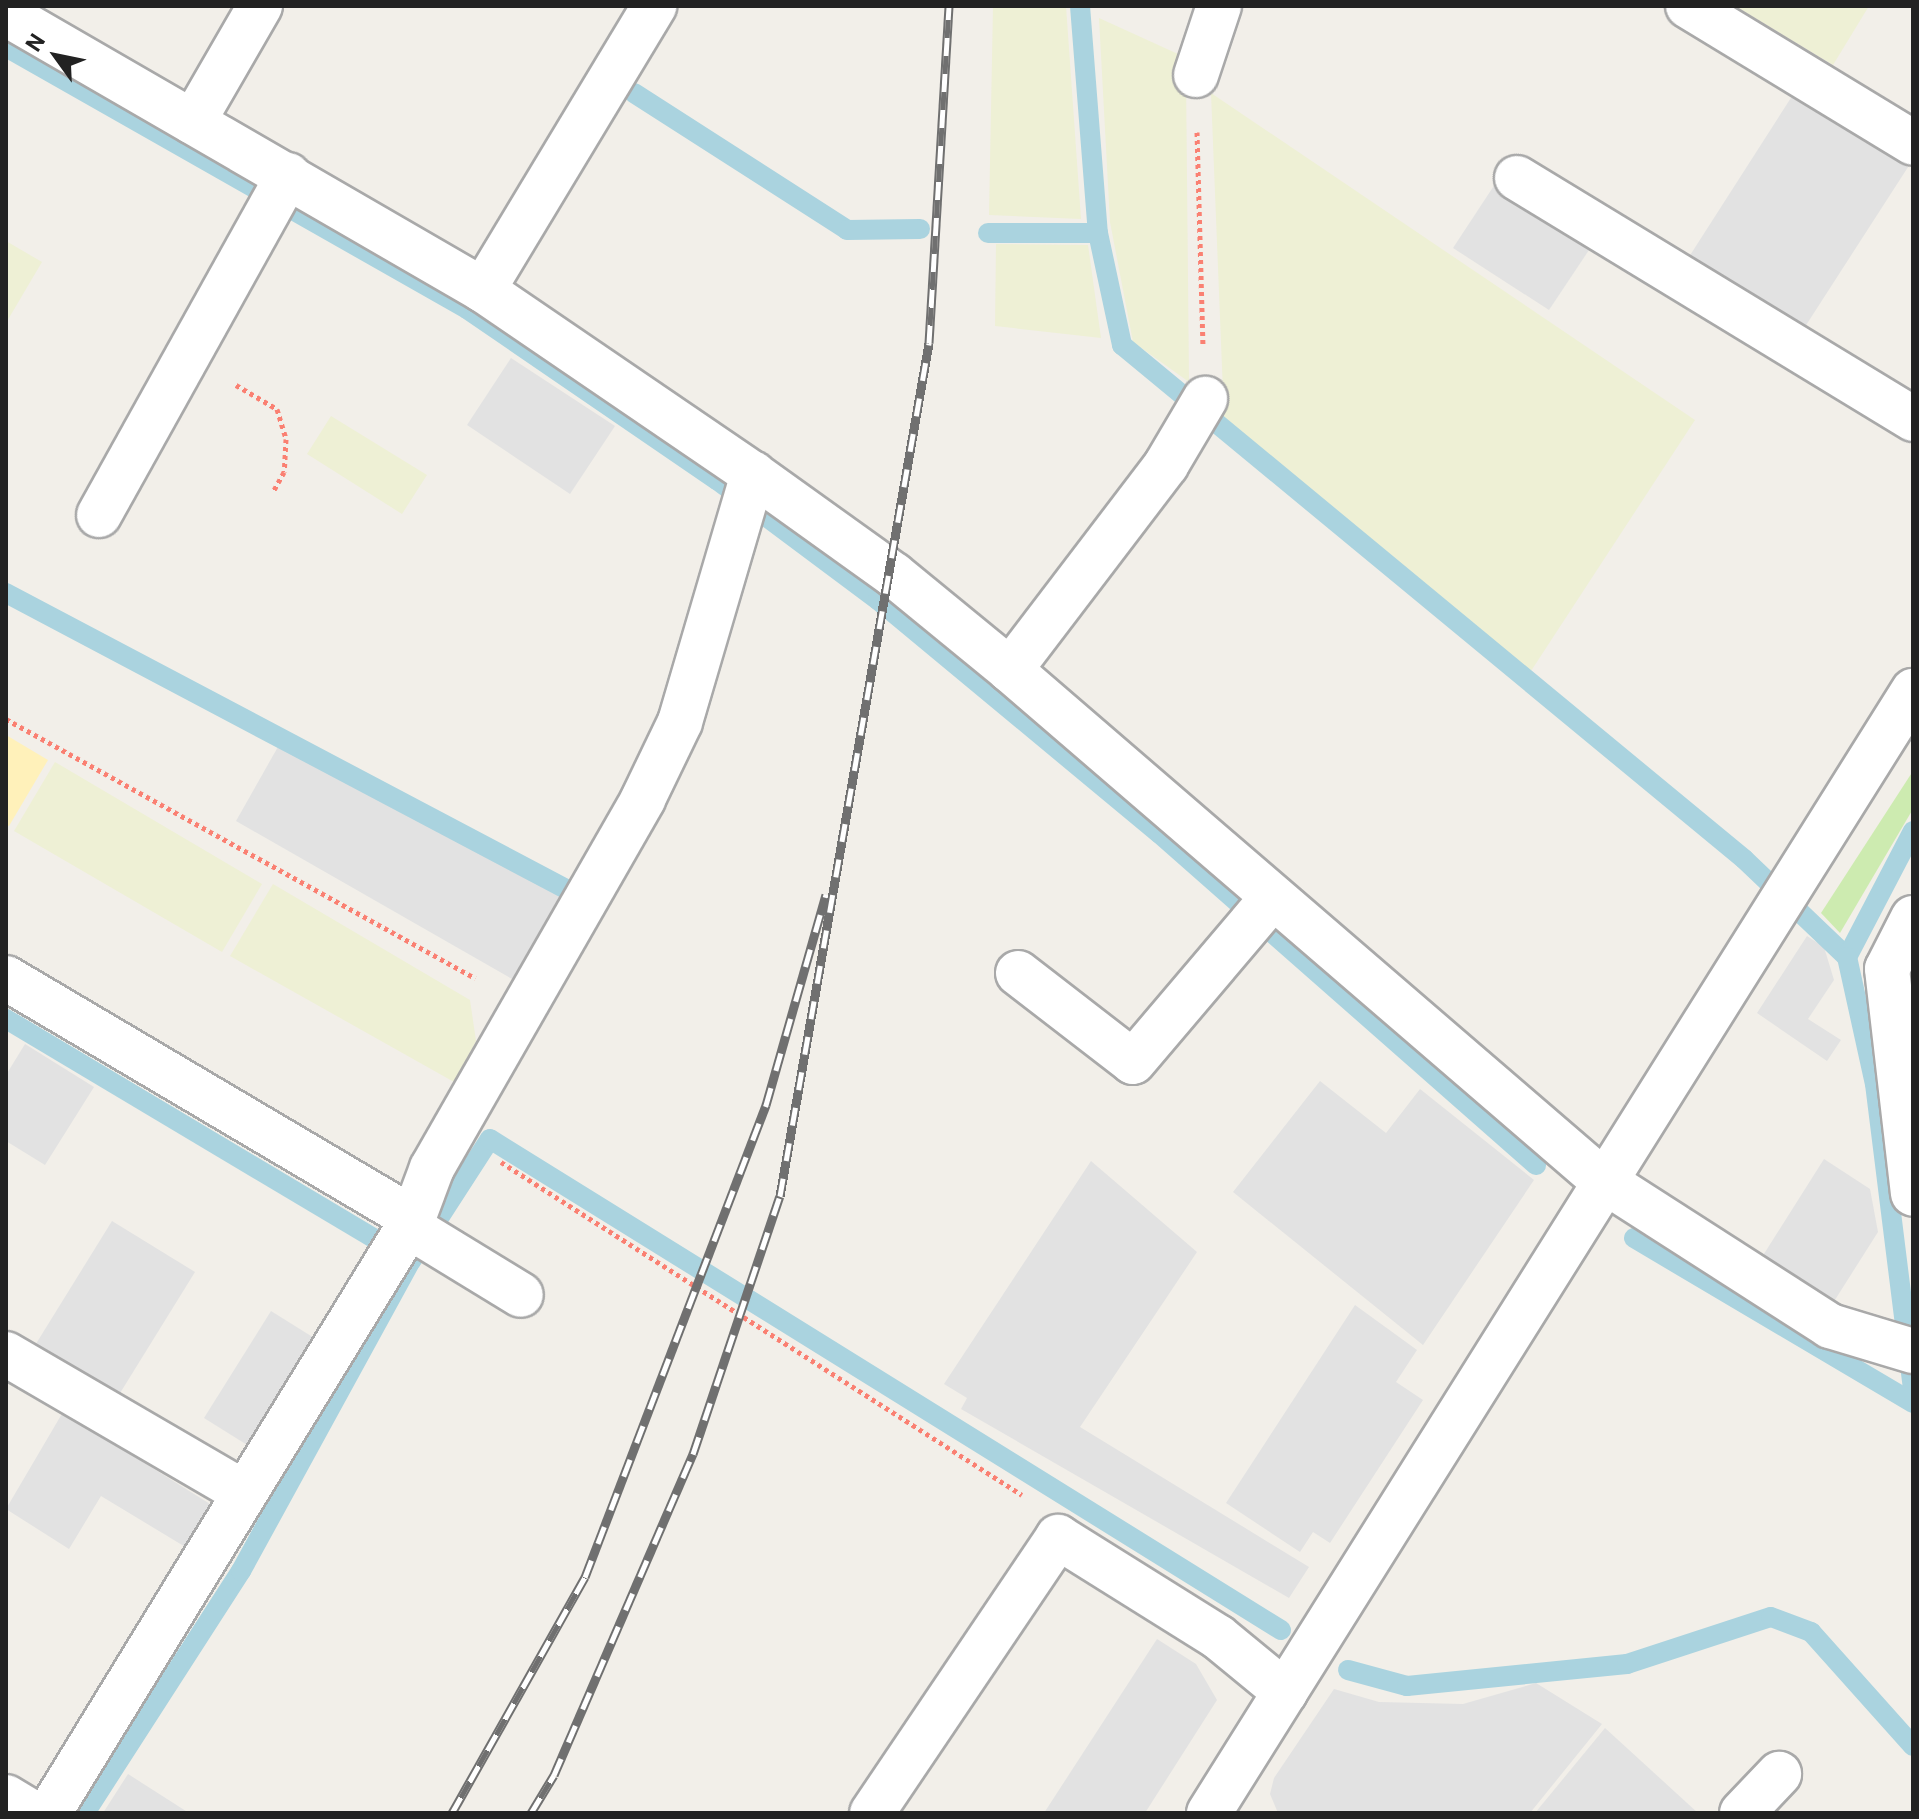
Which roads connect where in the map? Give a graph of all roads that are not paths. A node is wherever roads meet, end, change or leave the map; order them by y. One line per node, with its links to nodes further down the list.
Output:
1 (260, 6): 7 (street)
2 (654, 6): 11 (street)
3 (1219, 6): 6 (street)
4 (1688, 6): 8 (street)
5 (6, 14): 7 (street)
6 (1196, 75)
7 (193, 122): 10 (street)
8 (1913, 143)
9 (1517, 178): 13 (street)
10 (280, 189): 11 (street); 15 (street)
11 (483, 290): 14 (street)
12 (1200, 408): 16 (street)
13 (1913, 419)
14 (745, 492): 16 (street); 24 (street)
15 (99, 515)
16 (1010, 670): 18 (street)
17 (1913, 691): 22 (street)
18 (1260, 912): 20 (street); 22 (street)
19 (1913, 918): 23 (street)
20 (1018, 973)
21 (6, 978): 24 (street)
22 (1601, 1179): 26 (street); 29 (street)
23 (1913, 1193)
24 (411, 1237): 25 (street); 28 (street)
25 (521, 1295)
26 (1893, 1347)
27 (6, 1354): 28 (street)
28 (245, 1493): 33 (street)
29 (1285, 1692): 34 (street); 35 (street)
30 (1779, 1774): 36 (street)
31 (6, 1797): 32 (street)
32 (33, 1813)
33 (49, 1813)
34 (872, 1813)
35 (1210, 1813)
36 (1742, 1813)

